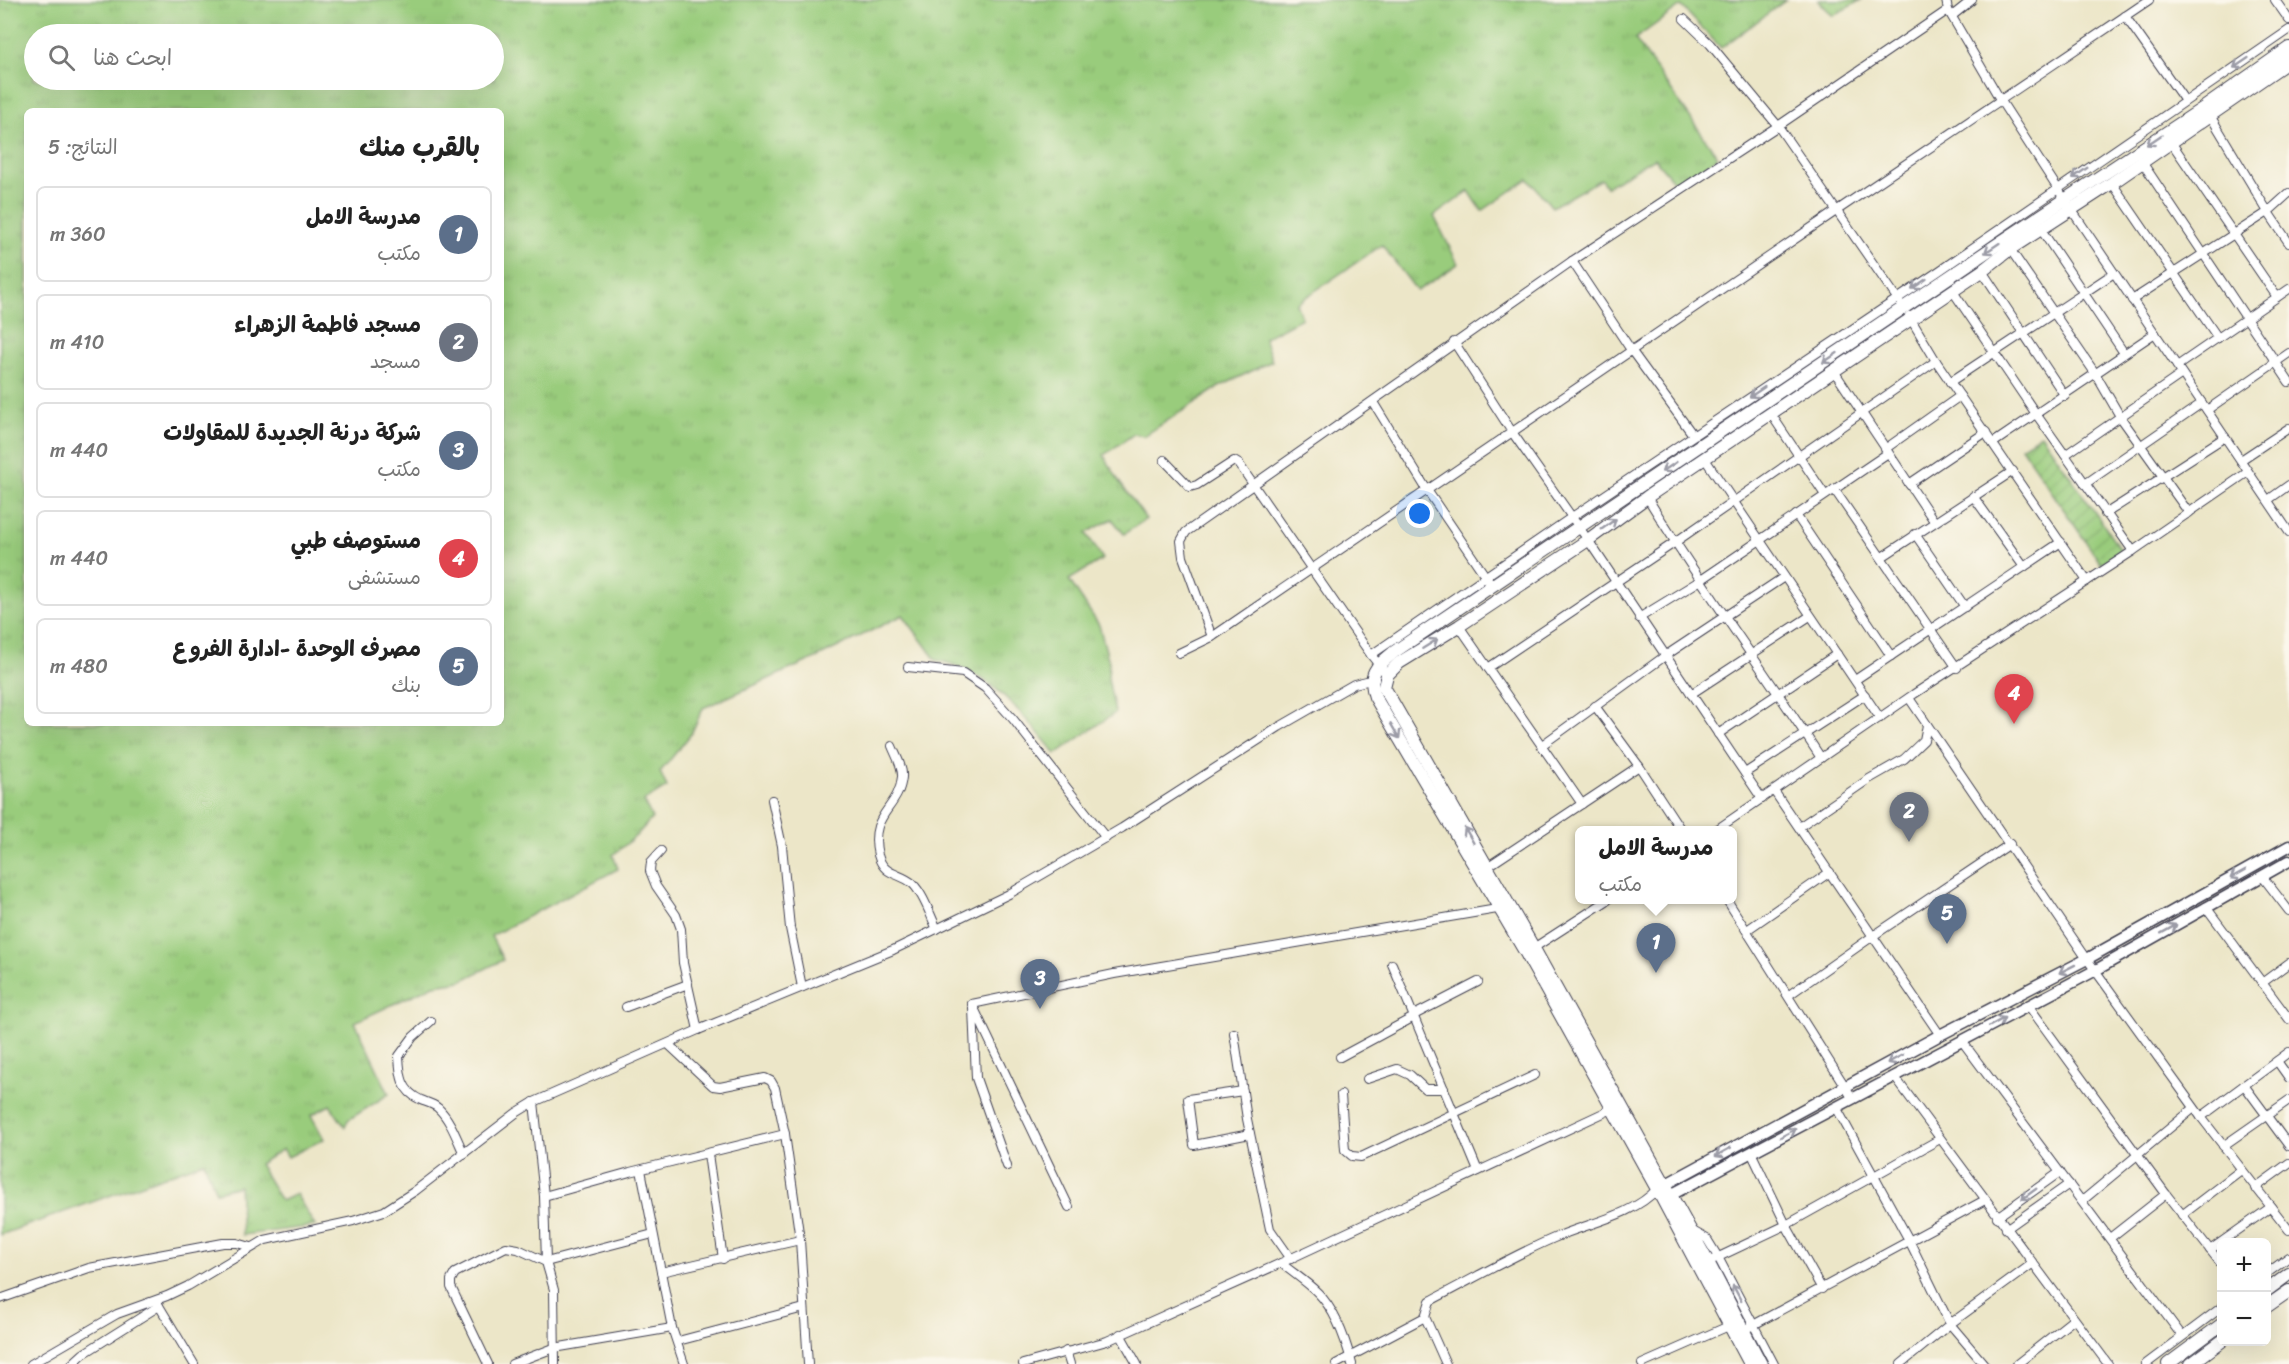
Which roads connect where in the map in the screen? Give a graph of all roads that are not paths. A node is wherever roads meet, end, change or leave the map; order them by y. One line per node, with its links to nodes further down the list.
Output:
1 (1946, 0): 5 (street)
2 (1972, 0): 5 (street)
3 (2149, 0): 6 (street)
4 (2275, 0): 8 (street)
5 (1950, 13): 12 (street); 15 (street)
6 (2125, 16): 12 (street); 13 (street)
7 (1684, 19): 15 (street)
8 (2289, 20)
9 (2289, 30): 13 (street, one-way to 13)
10 (2289, 48): 14 (main road)
11 (2289, 61): 14 (main road)
12 (2001, 101): 19 (street); 22 (street)
13 (2185, 101): 19 (street, one-way to 19)
14 (2207, 111): 16 (main road); 21 (main road, one-way to 21); 23 (street)
15 (1778, 126): 22 (street); 29 (street)
16 (2171, 142): 17 (main road); 25 (street)
17 (2142, 162): 18 (main road); 28 (street)
18 (2112, 183): 21 (main road); 32 (street)
19 (2057, 189): 21 (street); 38 (street, one-way to 38)
20 (2289, 193): 23 (street)
21 (2068, 205): 24 (main road); 31 (street); 38 (main road, one-way to 38)
22 (1836, 211): 38 (street); 45 (street)
23 (2268, 212): 25 (street); 26 (street)
24 (2040, 228): 27 (main road); 35 (street)
25 (2234, 233): 28 (street); 36 (street)
26 (2289, 243)
27 (2010, 249): 30 (main road); 39 (street)
28 (2203, 253): 32 (street); 40 (street)
29 (1572, 261): 44 (street); 45 (street)
30 (1982, 271): 34 (main road); 41 (street)
31 (2114, 273): 35 (street); 37 (street)
32 (2172, 273): 37 (street); 43 (street)
33 (2289, 289): 36 (street)
34 (1952, 290): 38 (main road); 46 (street)
35 (2082, 293): 39 (street); 47 (street)
36 (2277, 297): 40 (street)
37 (2132, 300): 42 (street)
38 (1904, 308): 49 (street); 52 (main road); 67 (street, one-way to 67); 96 (main road, one-way to 96)
39 (2053, 313): 41 (street); 53 (street)
40 (2247, 317): 43 (street); 50 (street)
41 (2024, 333): 46 (street); 57 (street)
42 (2155, 333): 47 (street); 51 (street)
43 (2218, 338): 51 (street)
44 (1454, 342): 58 (street); 65 (street)
45 (1631, 350): 65 (street); 67 (street)
46 (1995, 353): 54 (street); 62 (street)
47 (2124, 353): 53 (street)
48 (2289, 353): 50 (street)
49 (1936, 361): 54 (street); 60 (street)
50 (2276, 362): 55 (street); 59 (street)
51 (2179, 370): 59 (street); 63 (street)
52 (1834, 371): 60 (street); 61 (main road)
53 (2095, 374): 57 (street); 63 (street)
54 (1950, 382): 56 (street)
55 (2289, 382)
56 (1960, 396): 66 (street); 71 (street)
57 (2065, 396): 62 (street)
58 (1373, 402): 80 (street); 85 (street)
59 (2204, 406): 68 (street); 70 (street)
60 (1861, 413): 71 (street); 73 (street)
61 (1771, 414): 73 (street); 74 (main road)
62 (2036, 414): 69 (street); 72 (street)
63 (2121, 418): 70 (street); 72 (street)
64 (2289, 428): 76 (street)
65 (1512, 432): 85 (street); 94 (street)
66 (1986, 432): 69 (street); 81 (street)
67 (1693, 435): 94 (street)
68 (2225, 437): 76 (street); 79 (street)
69 (1993, 443): 77 (street)
70 (2141, 446): 79 (street); 82 (street)
71 (1887, 451): 81 (street); 84 (street)
72 (2065, 455): 82 (street)
73 (1799, 456): 86 (street); 90 (street)
74 (1705, 459): 88 (main road); 90 (street)
75 (1164, 460): 80 (street)
76 (2241, 460): 78 (street)
77 (2013, 471): 87 (street); 101 (street)
78 (2248, 472): 89 (street); 92 (street)
79 (2162, 476): 91 (street); 92 (street)
80 (1254, 483): 106 (street); 118 (street)
81 (1909, 484): 95 (street)
82 (2085, 484): 91 (street)
83 (2289, 485): 89 (street)
84 (1834, 489): 86 (street); 104 (street)
85 (1427, 490): 106 (street); 111 (street)
86 (1825, 495): 93 (street)
87 (1973, 496): 95 (street); 105 (street)
88 (1647, 497): 99 (main road, one-way to 88); 102 (street)
89 (2268, 500): 97 (street)
90 (1734, 502): 100 (street); 102 (street)
91 (2105, 513): 103 (street)
92 (2189, 513): 103 (street)
93 (1796, 515): 100 (street); 123 (street)
94 (1572, 517): 96 (street); 111 (street)
95 (1934, 521): 98 (street)
96 (1580, 528): 99 (street); 111 (main road)
97 (2289, 532)
98 (1915, 534): 104 (street); 112 (street)
99 (1588, 540): 109 (street); 116 (main road)
100 (1760, 540): 107 (street); 108 (street)
101 (2061, 542): 105 (street); 110 (street)
102 (1674, 543): 108 (street); 109 (street)
103 (2133, 551): 110 (street)
104 (1882, 557): 117 (street)
105 (2024, 567): 112 (street)
106 (1311, 568): 118 (street); 124 (street)
107 (1784, 577): 113 (street); 114 (street)
108 (1701, 580): 113 (street); 115 (street)
109 (1614, 581): 115 (street); 126 (street)
110 (2088, 581): 127 (street)
111 (1489, 582): 124 (main road)
112 (1965, 607): 117 (street)
113 (1726, 615): 120 (street); 122 (street)
114 (1810, 615): 120 (street); 121 (street)
115 (1640, 618): 122 (street)
116 (1459, 626): 126 (street); 128 (main road, one-way to 116)
117 (1932, 630): 123 (street); 127 (street)
118 (1212, 637): 119 (street)
119 (1179, 653)
120 (1752, 654): 131 (street); 132 (street)
121 (1837, 654): 130 (street); 132 (street)
122 (1665, 656): 131 (street); 135 (street)
123 (1891, 656): 130 (street)
124 (1375, 660): 128 (street); 129 (main road)
125 (908, 667): 152 (street)
126 (1488, 668): 140 (street)
127 (1957, 668): 134 (street)
128 (1386, 677): 129 (street); 157 (main road, one-way to 128)
129 (1371, 678): 152 (street); 163 (main road, one-way to 163)
130 (1855, 680): 133 (street)
131 (1691, 694): 139 (street)
132 (1779, 694): 138 (street); 139 (street)
133 (1865, 695): 136 (street); 138 (street)
134 (1909, 698): 136 (street); 137 (street)
135 (1595, 706): 140 (street); 143 (street)
136 (1880, 718): 142 (street)
137 (1927, 725): 151 (street); 153 (street)
138 (1804, 733): 142 (street); 144 (street)
139 (1718, 734): 144 (street)
140 (1542, 745): 148 (street)
141 (892, 746): 165 (street)
142 (1821, 758): 145 (street)
143 (1639, 766): 148 (street); 149 (street)
144 (1744, 773): 146 (street)
145 (1774, 791): 146 (street); 151 (street)
146 (1762, 799): 150 (street)
147 (772, 800): 176 (street)
148 (1582, 804): 157 (street)
149 (1678, 826)
150 (1723, 826)
151 (1799, 827): 158 (street)
152 (1106, 838): 165 (street)
153 (2010, 844): 167 (street); 169 (street)
154 (2289, 846): 169 (main road, one-way to 169)
155 (661, 851): 175 (street)
156 (2289, 861): 159 (main road)
157 (1487, 867): 163 (main road)
158 (1830, 872): 166 (street); 167 (street)
159 (2262, 876): 162 (main road); 164 (street)
160 (1602, 904): 168 (street)
161 (1729, 904): 166 (street)
162 (2206, 907): 172 (main road, one-way to 162); 174 (street)
163 (1504, 908): 168 (main road); 178 (street)
164 (2289, 911)
165 (937, 929): 176 (street)
166 (1747, 930): 177 (street)
167 (1873, 936): 177 (street); 186 (street)
168 (1530, 951): 204 (main road)
169 (2087, 959): 172 (street); 186 (main road, one-way to 186)
170 (2289, 963): 174 (street)
171 (1392, 964): 181 (street)
172 (2096, 970): 179 (main road); 206 (street)
173 (1478, 982): 181 (street)
174 (2262, 983): 182 (street)
175 (688, 984): 180 (street); 184 (street)
176 (802, 987): 184 (street)
177 (1789, 995): 196 (street)
178 (972, 1004): 220 (street); 234 (street)
179 (2028, 1005): 187 (main road, one-way to 179); 218 (street)
180 (626, 1006)
181 (1414, 1016): 190 (street); 198 (street)
182 (2289, 1019)
183 (431, 1021): 216 (street)
184 (698, 1030): 188 (street)
185 (1234, 1033): 199 (street)
186 (1940, 1035): 196 (main road, one-way to 196)
187 (1962, 1041): 193 (main road); 224 (street)
188 (668, 1044): 203 (street); 210 (street)
189 (2289, 1052): 191 (street)
190 (1340, 1057)
191 (2277, 1061): 195 (street); 197 (street)
192 (1535, 1075): 207 (street)
193 (1894, 1076): 201 (main road); 212 (street)
194 (1367, 1078): 198 (street)
195 (2289, 1078)
196 (1846, 1086): 201 (street); 228 (main road, one-way to 228)
197 (2244, 1086): 208 (street); 209 (street)
198 (1444, 1089): 207 (street)
199 (1243, 1091): 211 (street); 211 (street)
200 (1341, 1095): 207 (street)
201 (1853, 1099): 205 (main road)
202 (2289, 1100): 208 (street)
203 (534, 1102): 216 (street); 230 (street)
204 (1617, 1107): 223 (street); 228 (main road)
205 (1836, 1107): 215 (main road, one-way to 205); 225 (street)
206 (2194, 1108): 209 (street); 218 (street)
207 (1454, 1113): 223 (street)
208 (2266, 1116): 213 (street); 214 (street)
209 (2201, 1118): 213 (street)
210 (785, 1134): 217 (street); 242 (street)
211 (1250, 1134): 248 (street)
212 (1940, 1139): 225 (street); 231 (street)
213 (2223, 1146): 222 (street)
214 (2289, 1146)
215 (1751, 1152): 228 (main road); 237 (street)
216 (464, 1154): 244 (street)
217 (708, 1154): 221 (street); 247 (street)
218 (2138, 1154): 229 (street); 232 (street)
219 (2289, 1163): 227 (street)
220 (1006, 1166)
221 (641, 1170): 230 (street); 240 (street)
222 (2241, 1170): 227 (street); 235 (street)
223 (1478, 1171): 248 (street)
224 (2060, 1172): 226 (street); 236 (street, one-way to 236)
225 (1875, 1176): 237 (street); 243 (street)
226 (2069, 1184): 232 (street); 238 (street)
227 (2255, 1188): 233 (street)
228 (1663, 1192): 249 (main road); 265 (street); 268 (main road)
229 (2166, 1194): 235 (street); 241 (street)
230 (544, 1196): 251 (street)
231 (1985, 1200): 236 (street); 243 (street)
232 (2082, 1201): 241 (street)
233 (2271, 1207): 239 (street); 245 (street)
234 (1069, 1208)
235 (2182, 1215): 245 (street)
236 (1997, 1217): 238 (street)
237 (1786, 1225): 249 (street); 258 (street)
238 (2006, 1229): 253 (street)
239 (2289, 1230)
240 (653, 1234): 251 (street); 255 (street)
241 (2110, 1238): 273 (street)
242 (800, 1240): 247 (street); 263 (street)
243 (1909, 1240): 258 (street); 267 (street)
244 (250, 1247): 260 (street); 261 (street)
245 (2210, 1250): 250 (street)
246 (2289, 1257): 254 (street)
247 (723, 1259): 255 (street)
248 (1291, 1259): 252 (street)
249 (1713, 1259): 269 (main road, one-way to 249)
250 (2217, 1259)
251 (546, 1262): 276 (street); 282 (street)
252 (1281, 1263): 272 (street); 278 (street)
253 (2032, 1264): 266 (street); 267 (street)
254 (2271, 1270)
255 (661, 1272): 270 (street)
256 (2289, 1274): 257 (main road)
257 (2271, 1287)
258 (1822, 1289): 269 (street)
259 (2289, 1291): 262 (main road)
260 (0, 1299)
261 (157, 1303): 279 (street); 280 (street); 281 (street)
262 (2271, 1304)
263 (804, 1308): 274 (street); 286 (street)
264 (2217, 1311): 273 (street)
265 (1425, 1317): 278 (street); 291 (street)
266 (2074, 1319): 298 (street); 299 (street)
267 (1950, 1324): 296 (street); 297 (street)
268 (1731, 1326): 292 (street); 293 (main road)
269 (1749, 1327): 294 (main road); 295 (street)
270 (672, 1328): 274 (street); 276 (street)
271 (2217, 1328): 301 (main road)
272 (1120, 1334): 277 (street); 289 (street)
273 (2182, 1336): 300 (street)
274 (678, 1341): 285 (street)
275 (2217, 1345): 302 (main road)
276 (554, 1348): 283 (street); 284 (street)
277 (1066, 1351): 287 (street); 288 (street)
278 (1351, 1360): 290 (street)
279 (76, 1363)
280 (31, 1364)
281 (194, 1364)
282 (488, 1364)
283 (512, 1364)
284 (555, 1364)
285 (684, 1364)
286 (808, 1364)
287 (1023, 1364)
288 (1070, 1364)
289 (1137, 1364)
290 (1336, 1364)
291 (1446, 1364)
292 (1642, 1364)
293 (1750, 1364)
294 (1761, 1364)
295 (1774, 1364)
296 (1901, 1364)
297 (1984, 1364)
298 (2017, 1364)
299 (2108, 1364)
300 (2146, 1364)
301 (2168, 1364)
302 (2191, 1364)

